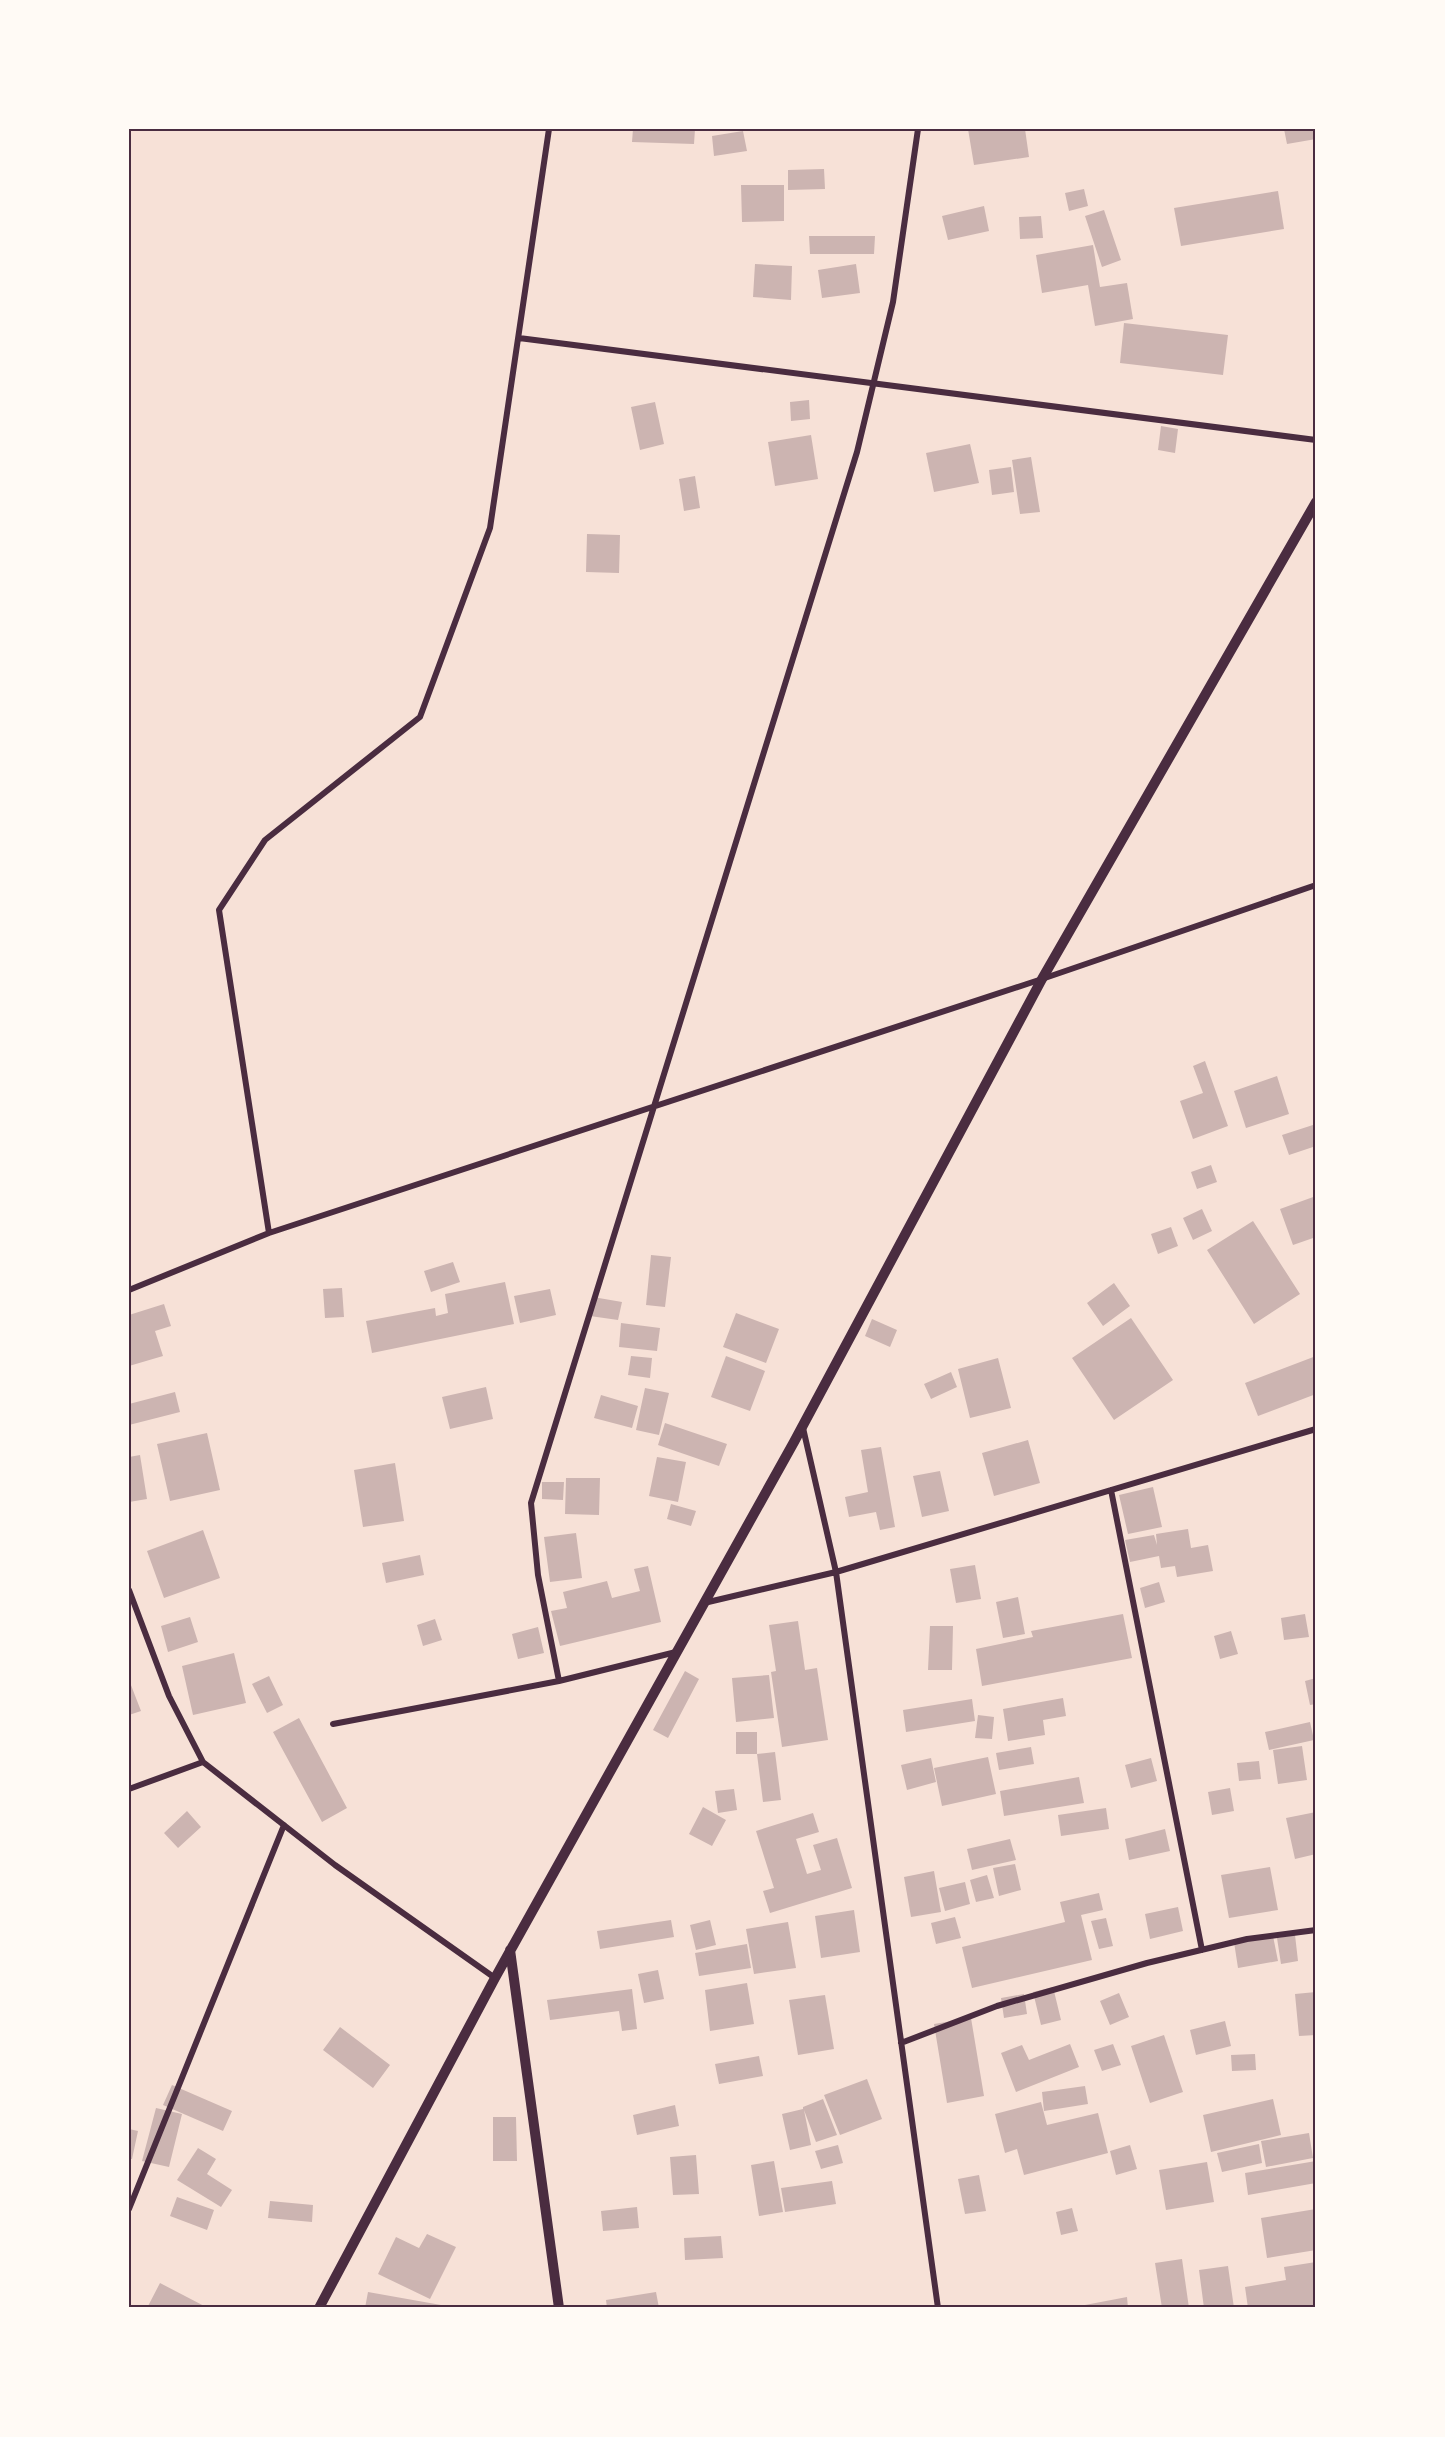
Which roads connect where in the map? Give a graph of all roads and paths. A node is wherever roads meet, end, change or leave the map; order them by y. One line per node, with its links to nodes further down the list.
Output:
1 (549, 129): 3 (street)
2 (918, 129): 4 (street)
3 (519, 338): 4 (street); 10 (street)
4 (874, 383): 5 (street); 9 (street)
5 (1316, 440)
6 (1316, 502): 8 (street)
7 (1316, 885): 8 (street)
8 (1042, 979): 9 (street); 12 (street)
9 (653, 1107): 10 (street); 19 (street)
10 (269, 1233): 11 (street)
11 (129, 1290)
12 (802, 1425): 15 (street); 17 (street)
13 (1316, 1429): 14 (street)
14 (1111, 1490): 15 (street); 26 (street)
15 (836, 1572): 17 (street); 28 (street)
16 (129, 1590): 21 (street)
17 (704, 1603): 18 (street)
18 (676, 1652): 19 (street); 25 (street)
19 (559, 1681): 20 (street)
20 (333, 1724)
21 (203, 1762): 22 (street); 23 (street)
22 (129, 1789)
23 (284, 1825): 27 (street); 29 (street)
24 (1316, 1930): 26 (street)
25 (510, 1950): 27 (street); 31 (street)
26 (1202, 1950): 28 (street)
27 (495, 1978): 30 (street)
28 (901, 2043): 32 (street)
29 (129, 2209)
30 (319, 2308)
31 (559, 2308)
32 (938, 2308)

